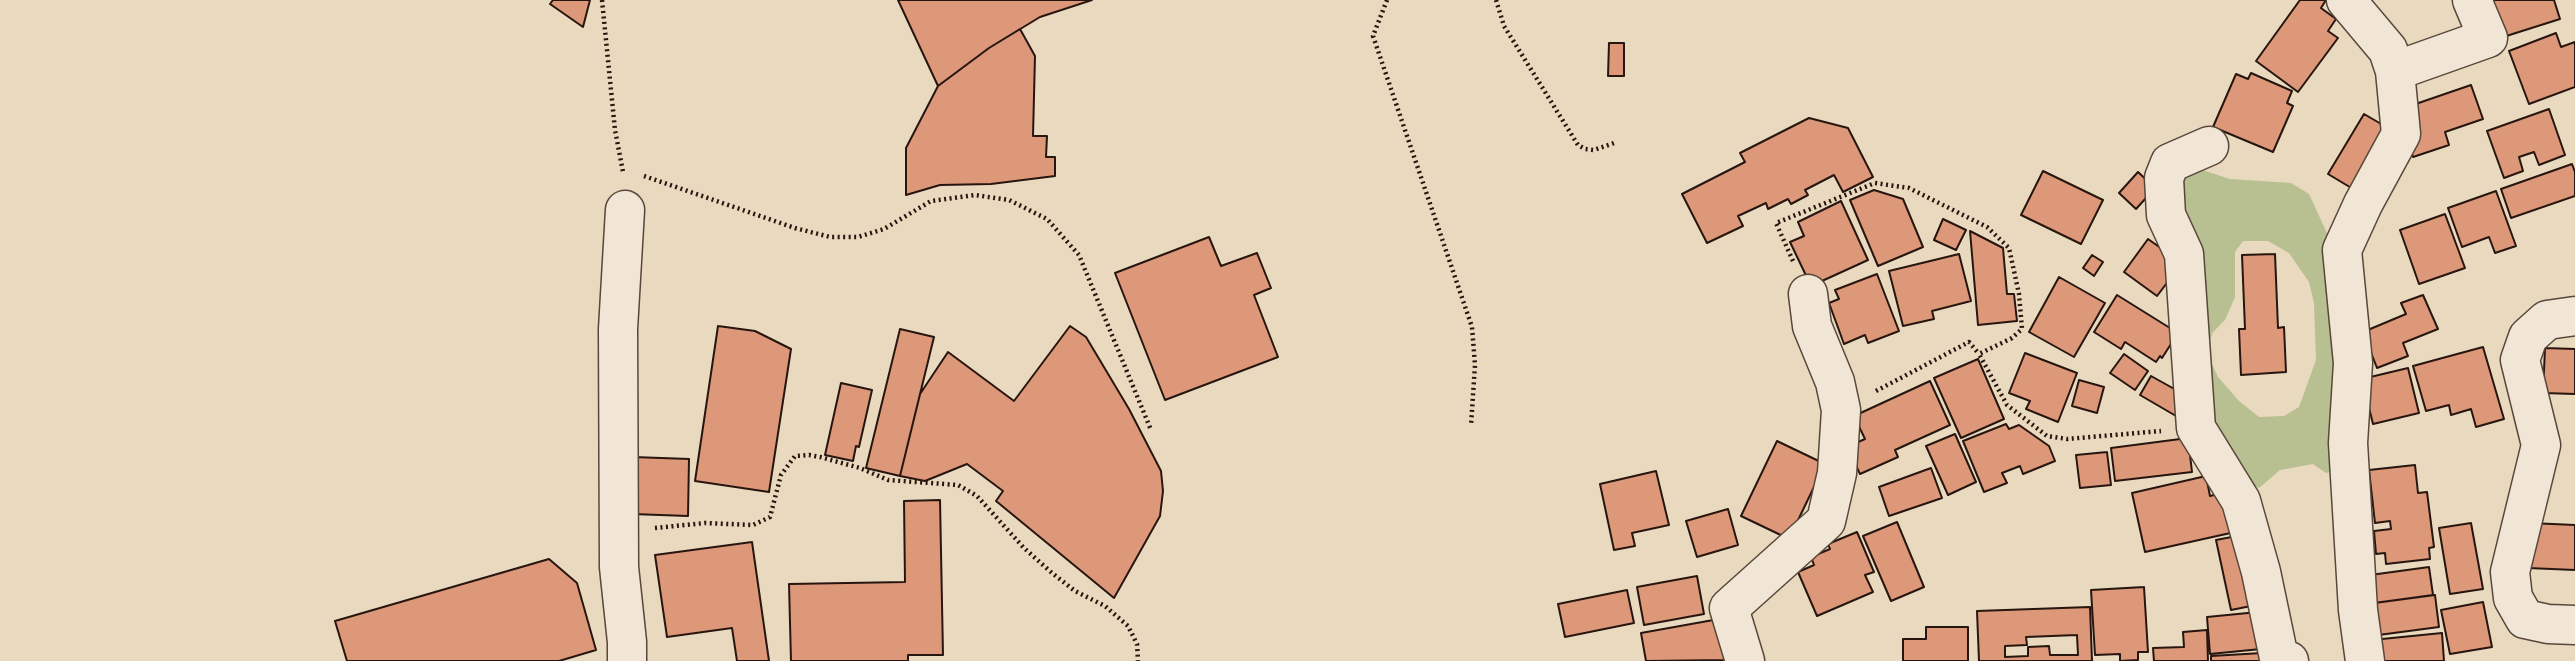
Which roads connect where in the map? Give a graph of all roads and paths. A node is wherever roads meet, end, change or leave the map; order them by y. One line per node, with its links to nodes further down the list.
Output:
1 (602, 0): 9 (path)
2 (1387, 0): 15 (path)
3 (1496, 0): 7 (path)
4 (2346, 0): 6 (street)
5 (2472, 0): 6 (street)
6 (2395, 71): 24 (street)
7 (1614, 143)
8 (2209, 146): 16 (street)
9 (623, 169): 10 (path); 17 (path)
10 (625, 210): 18 (street)
11 (1808, 293): 13 (path); 14 (street)
12 (2575, 316): 19 (street)
13 (1979, 354): 14 (path); 16 (path)
14 (1841, 410): 22 (street)
15 (1471, 426)
16 (2196, 428): 23 (street)
17 (1151, 430)
18 (619, 530): 20 (street); 21 (path)
19 (2575, 625)
20 (627, 661)
21 (1138, 661)
22 (1745, 661)
23 (2289, 661)
24 (2365, 661)

